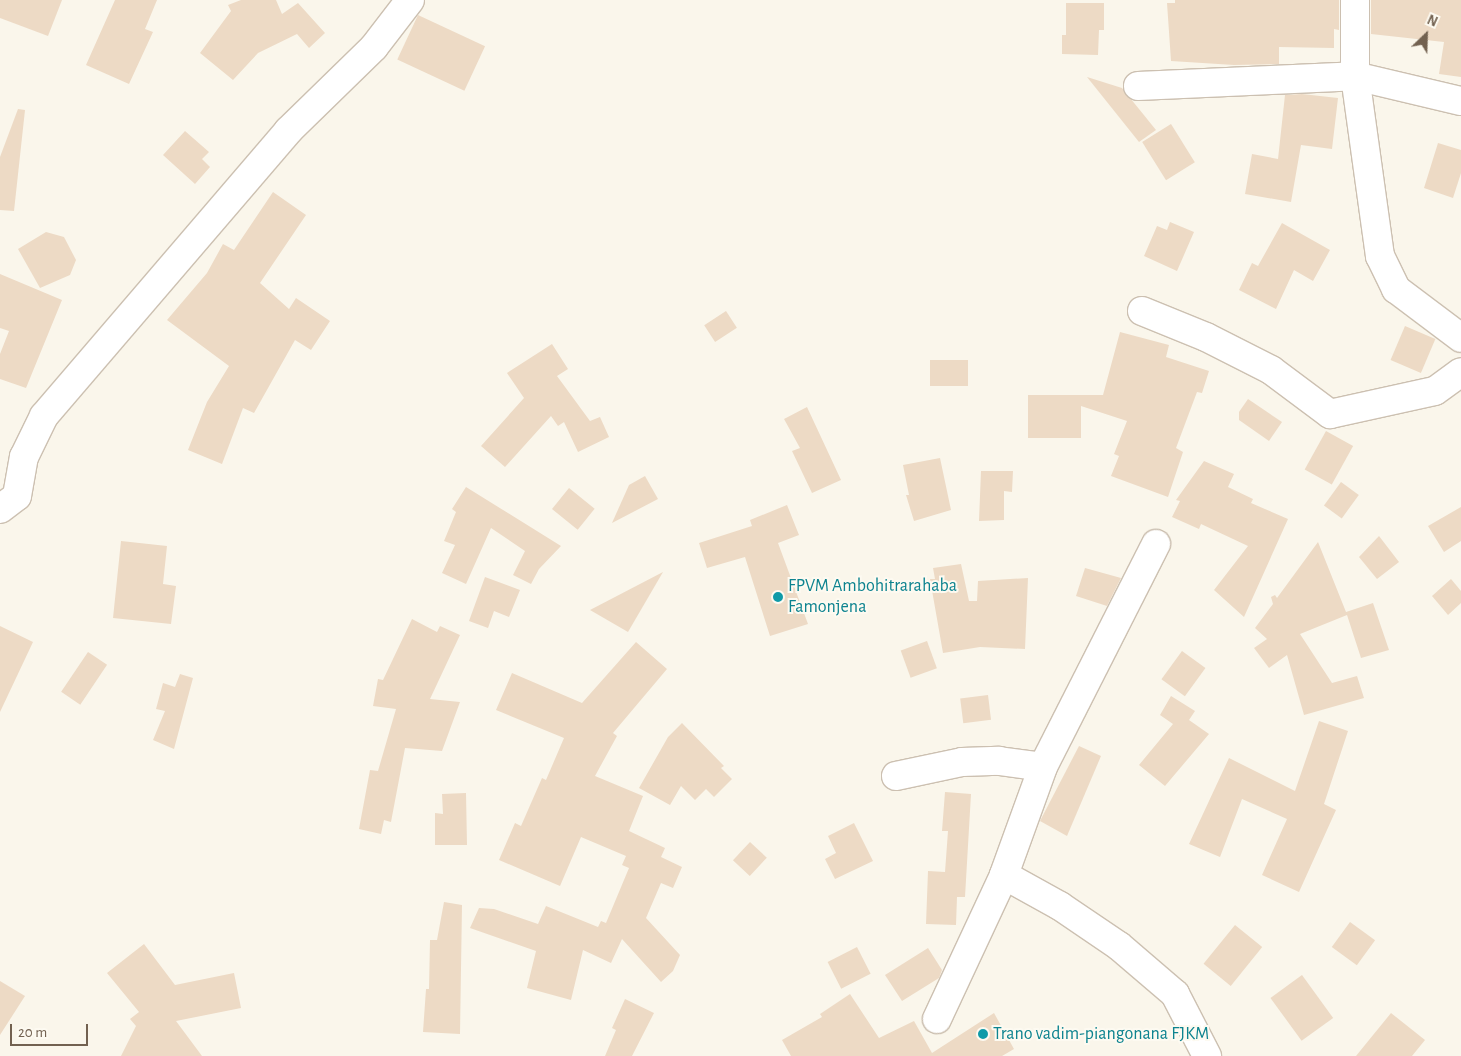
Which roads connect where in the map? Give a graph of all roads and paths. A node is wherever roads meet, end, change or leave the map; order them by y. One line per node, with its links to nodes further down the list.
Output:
1 (410, 0): 9 (street)
2 (1355, 0): 3 (street)
3 (1355, 76): 4 (street); 5 (street); 7 (street)
4 (1138, 86)
5 (1461, 101)
6 (1142, 311): 8 (street)
7 (1461, 338)
8 (1461, 372)
9 (0, 509)
10 (1156, 544): 11 (street)
11 (1043, 767): 12 (street); 13 (street)
12 (896, 776)
13 (1004, 875): 14 (street); 15 (street)
14 (936, 1018)
15 (1207, 1056)

